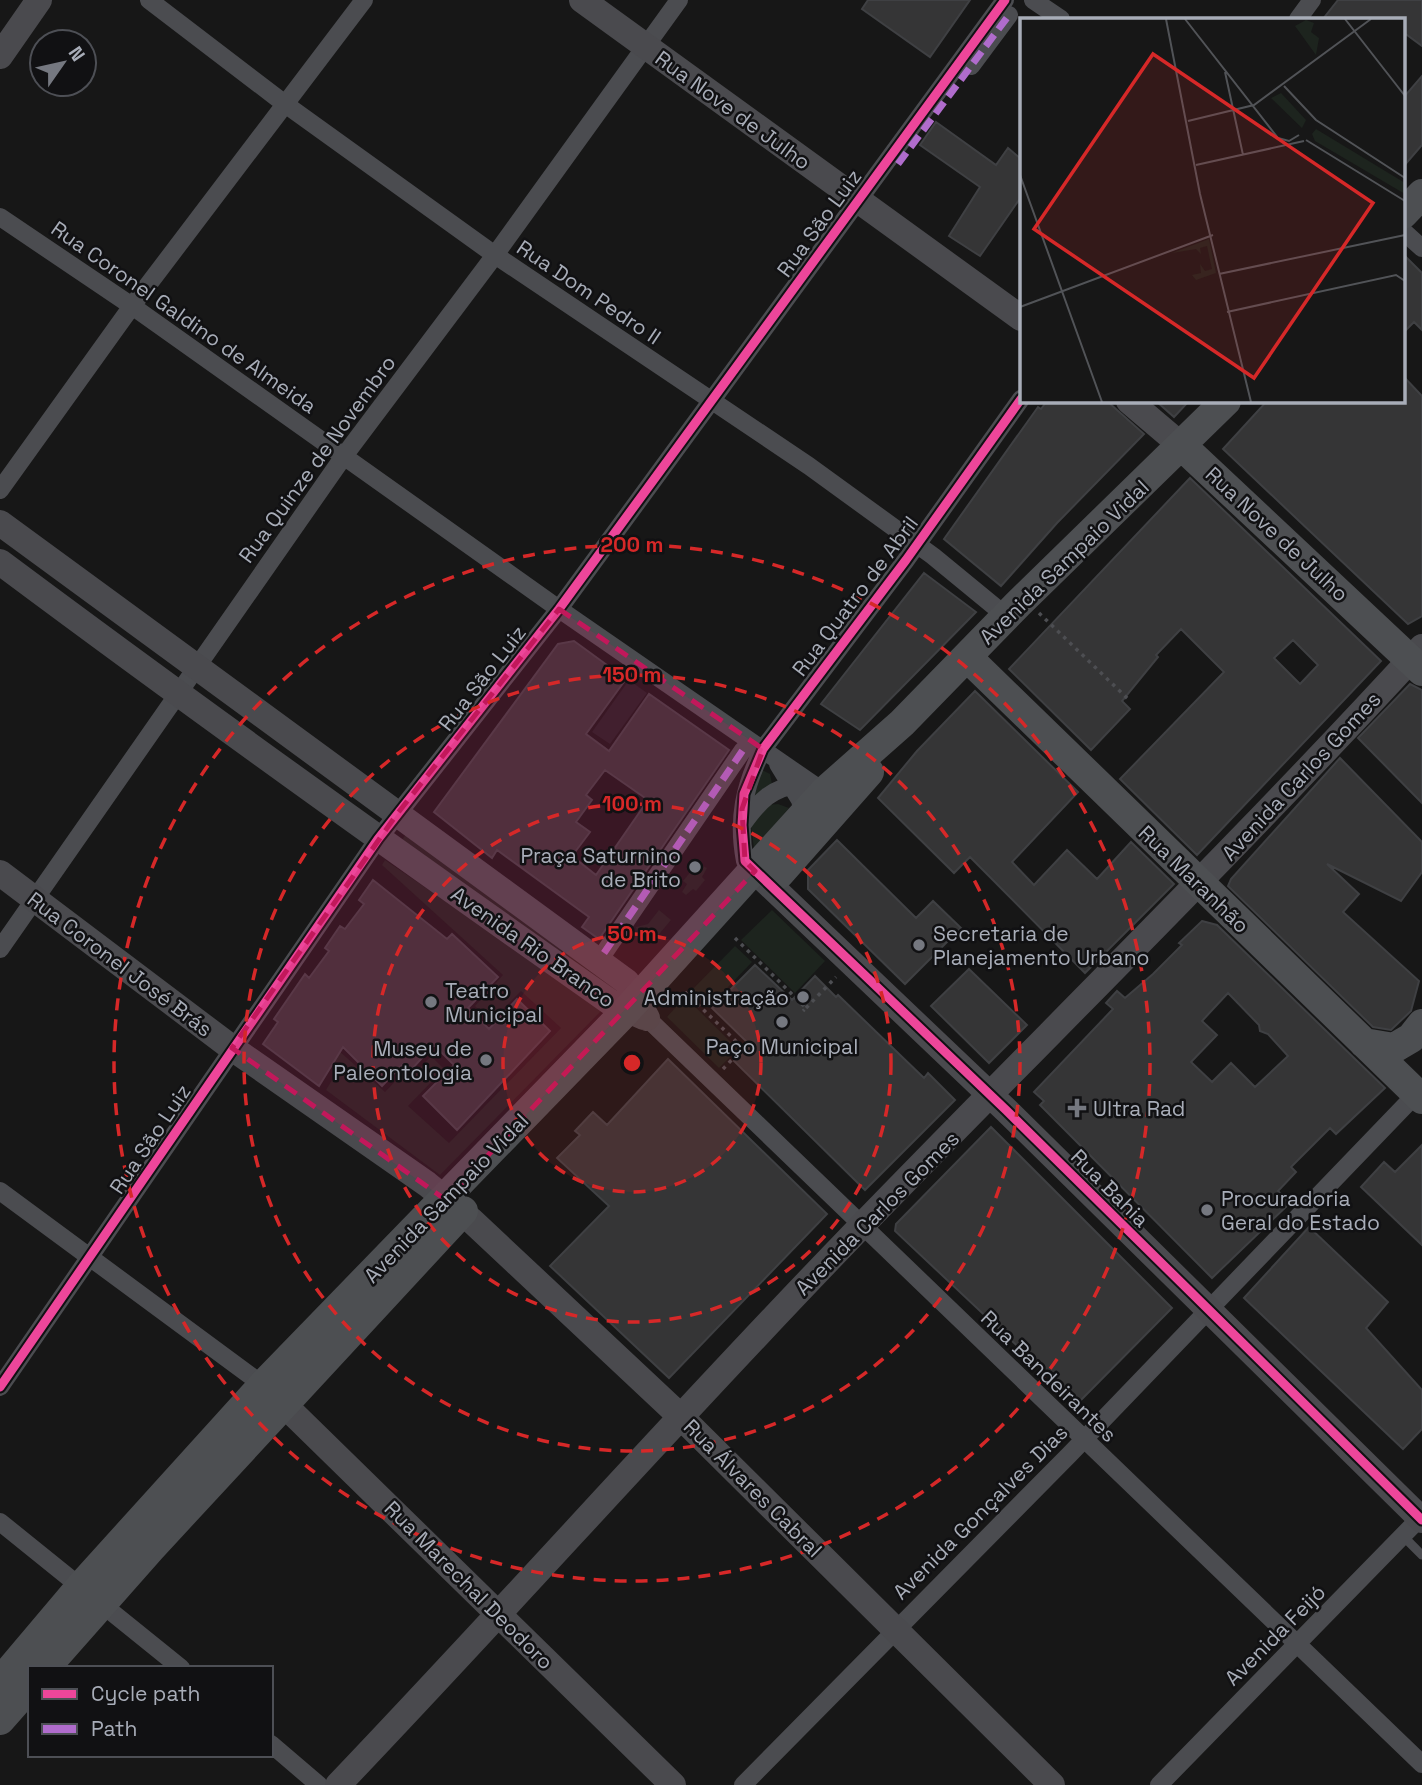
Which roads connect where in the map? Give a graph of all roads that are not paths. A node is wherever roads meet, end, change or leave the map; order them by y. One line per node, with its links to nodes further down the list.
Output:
1 (39, 0): 12 (street)
2 (149, 0): 13 (street, Rua Dom Pedro II)
3 (364, 0): 13 (street)
4 (582, 0): 11 (street, Rua Nove de Julho)
5 (679, 0): 11 (street, Rua Quinze de Novembro)
6 (1033, 0): 9 (street)
7 (1312, 0): 10 (street)
8 (1007, 8): 14 (street); 16 (street, Rua São Luiz)
9 (1060, 18)
10 (1299, 18)
11 (647, 47): 16 (street, Rua Nove de Julho); 21 (street, Rua Quinze de Novembro)
12 (0, 56)
13 (285, 104): 21 (street, Rua Dom Pedro II); 22 (street)
14 (881, 186)
15 (1422, 194): 17 (main road)
16 (858, 200): 23 (street, Rua Nove de Julho); 25 (street, Rua São Luiz)
17 (1404, 213)
18 (0, 217): 22 (street, Rua Coronel Galdino de Almeida)
19 (1404, 232): 20 (street)
20 (1422, 248)
21 (495, 256): 25 (street, Rua Dom Pedro II); 29 (street, Rua Quinze de Novembro)
22 (132, 306): 29 (street, Rua Coronel Galdino de Almeida); 30 (street)
23 (1020, 317)
24 (1020, 400): 32 (street, Rua Quatro de Abril)
25 (710, 402): 32 (street, Rua Dom Pedro II); 34 (street, Rua São Luiz)
26 (1130, 402): 28 (street, Rua Nove de Julho)
27 (1225, 402): 28 (main road, Avenida Sampaio Vidal)
28 (1182, 446): 35 (main road, Avenida Sampaio Vidal); 37 (main road, Rua Nove de Julho)
29 (344, 456): 34 (street, Rua Coronel Galdino de Almeida); 38 (street, Rua Quinze de Novembro)
30 (0, 490)
31 (0, 523): 38 (street, Avenida Rio Branco)
32 (917, 544): 35 (street, Rua Dom Pedro II); 42 (street, Rua Quatro de Abril)
33 (0, 562): 39 (street, Avenida Rio Branco)
34 (559, 609): 42 (street, Rua Coronel Galdino de Almeida); 45 (street, Rua São Luiz)
35 (1006, 616): 36 (main road, Avenida Sampaio Vidal)
36 (967, 657): 40 (main road, Avenida Sampaio Vidal); 51 (main road, Rua Maranhão)
37 (1418, 659): 51 (street, Avenida Carlos Gomes)
38 (197, 668): 39 (street, Rua Quinze de Novembro); 45 (street, Avenida Rio Branco)
39 (178, 696): 47 (street, Avenida Rio Branco); 52 (street, Rua Quinze de Novembro)
40 (902, 723): 44 (main road, Avenida Sampaio Vidal); 48 (main road, Avenida Sampaio Vidal)
41 (743, 750): 54 (street)
42 (768, 753): 43 (street); 44 (street, Rua Coronel Galdino de Almeida); 46 (street, Rua Quatro de Abril)
43 (792, 785): 44 (street); 44 (street); 46 (street)
44 (815, 796): 48 (street); 50 (main road, Avenida Sampaio Vidal)
45 (397, 814): 47 (street, Rua São Luiz); 55 (street, Avenida Rio Branco)
46 (742, 825): 50 (street, Rua Quatro de Abril)
47 (378, 839): 55 (street, Avenida Rio Branco); 58 (street, Rua São Luiz)
48 (799, 851): 50 (main road, Avenida Sampaio Vidal)
49 (0, 873): 52 (street, Rua Coronel José Brás)
50 (763, 877): 55 (main road, Avenida Sampaio Vidal); 60 (street, Rua Bahia)
51 (1199, 884): 57 (main road, Rua Maranhão); 60 (street, Avenida Carlos Gomes)
52 (36, 900): 53 (street, Rua Quinze de Novembro); 58 (street, Rua Coronel José Brás)
53 (0, 949)
54 (604, 953)
55 (637, 1009): 62 (main road, Avenida Sampaio Vidal); 63 (street, Rua Bandeirantes)
56 (1422, 1024): 57 (main road)
57 (1364, 1043): 59 (main road, Rua Maranhão)
58 (232, 1048): 62 (street, Rua Coronel José Brás); 64 (street, Rua São Luiz)
59 (1420, 1094): 65 (street, Avenida Gonçalves Dias)
60 (991, 1096): 63 (street, Avenida Carlos Gomes); 65 (street, Rua Bahia)
61 (0, 1191): 64 (street)
62 (454, 1206): 67 (main road, Avenida Sampaio Vidal); 68 (street, Rua Álvares Cabral)
63 (861, 1227): 68 (street, Avenida Carlos Gomes); 69 (street, Rua Bandeirantes)
64 (92, 1257): 66 (street, Rua São Luiz); 67 (street)
65 (1207, 1310): 69 (street, Avenida Gonçalves Dias); 71 (street, Rua Bahia)
66 (0, 1387)
67 (274, 1394): 73 (main road, Avenida Sampaio Vidal); 74 (street, Rua Marechal Deodoro)
68 (680, 1416): 74 (street, Avenida Carlos Gomes); 75 (street, Rua Álvares Cabral)
69 (1083, 1440): 75 (street, Avenida Gonçalves Dias); 76 (street, Rua Bandeirantes)
70 (0, 1522): 73 (street)
71 (1417, 1522): 72 (lane); 76 (street, Avenida Feijó)
72 (1422, 1555)
73 (92, 1593): 77 (main road, Avenida Sampaio Vidal); 78 (street); 79 (main road, Avenida Sampaio Vidal)
74 (499, 1616): 85 (street, Avenida Carlos Gomes); 86 (street, Rua Marechal Deodoro)
75 (896, 1629): 87 (street, Avenida Gonçalves Dias); 88 (street, Rua Álvares Cabral)
76 (1298, 1644): 83 (street, Rua Bandeirantes); 89 (street, Avenida Feijó)
77 (46, 1666)
78 (179, 1666)
79 (0, 1682)
80 (28, 1688): 81 (main road)
81 (0, 1720)
82 (273, 1746): 84 (street)
83 (1422, 1765)
84 (319, 1785)
85 (338, 1785)
86 (673, 1785)
87 (743, 1785)
88 (1052, 1785)
89 (1159, 1785)

